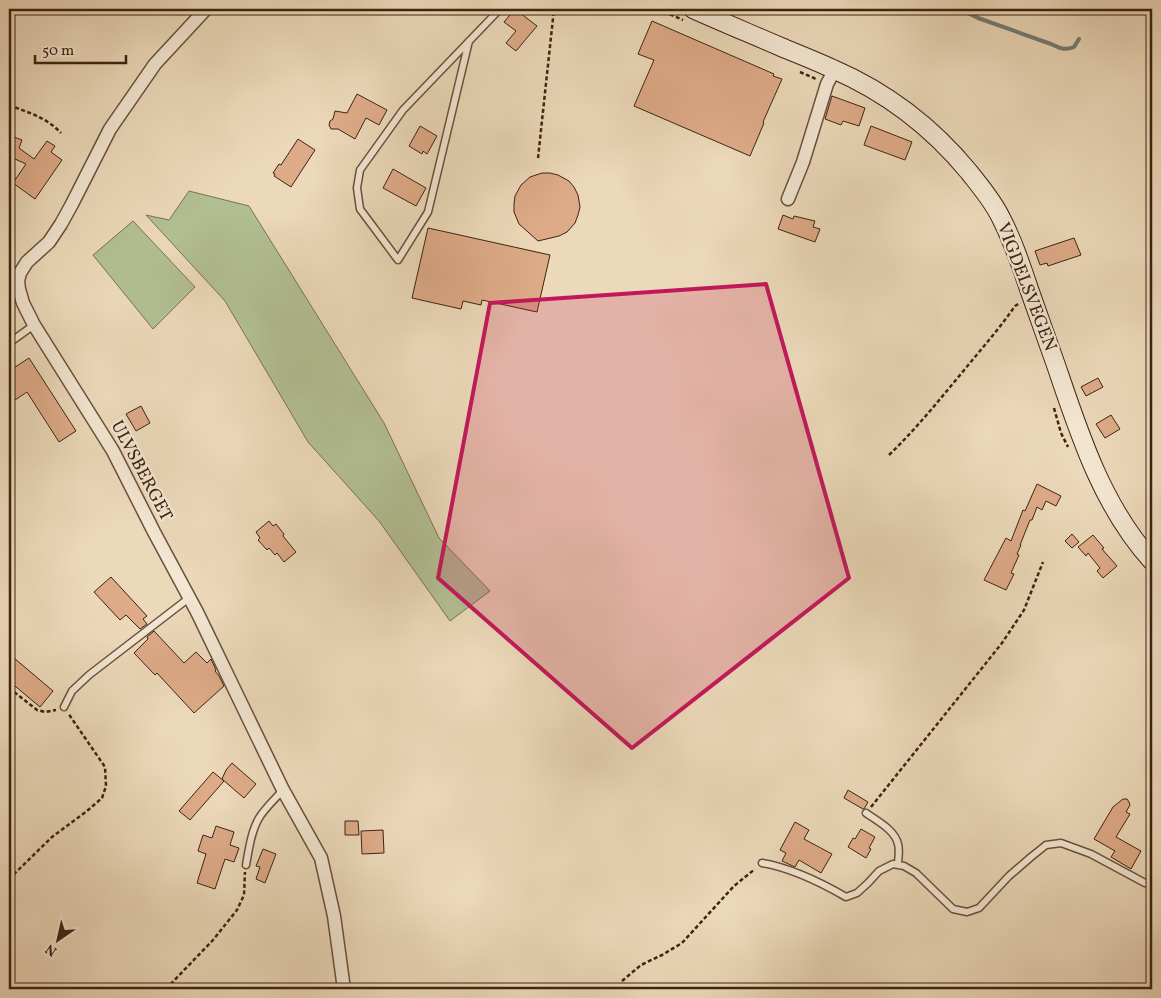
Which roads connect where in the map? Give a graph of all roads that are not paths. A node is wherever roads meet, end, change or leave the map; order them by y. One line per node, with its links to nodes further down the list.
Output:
1 (206, 9): 7 (street, ULVSBERGET)
2 (500, 9): 4 (lane)
3 (689, 15): 5 (main road, VIGDELSVEGEN)
4 (469, 41): 4 (lane)
5 (831, 77): 6 (street); 10 (main road, VIGDELSVEGEN)
6 (788, 199)
7 (14, 274): 8 (street, ULVSBERGET)
8 (34, 325): 9 (lane); 11 (street, ULVSBERGET)
9 (9, 343)
10 (1147, 565)
11 (189, 598): 12 (lane); 13 (street, ULVSBERGET)
12 (64, 707)
13 (284, 790): 16 (lane); 19 (street, ULVSBERGET)
14 (866, 813): 17 (lane)
15 (762, 863): 17 (lane)
16 (246, 865)
17 (898, 865): 18 (lane)
18 (1152, 883)
19 (344, 989)

